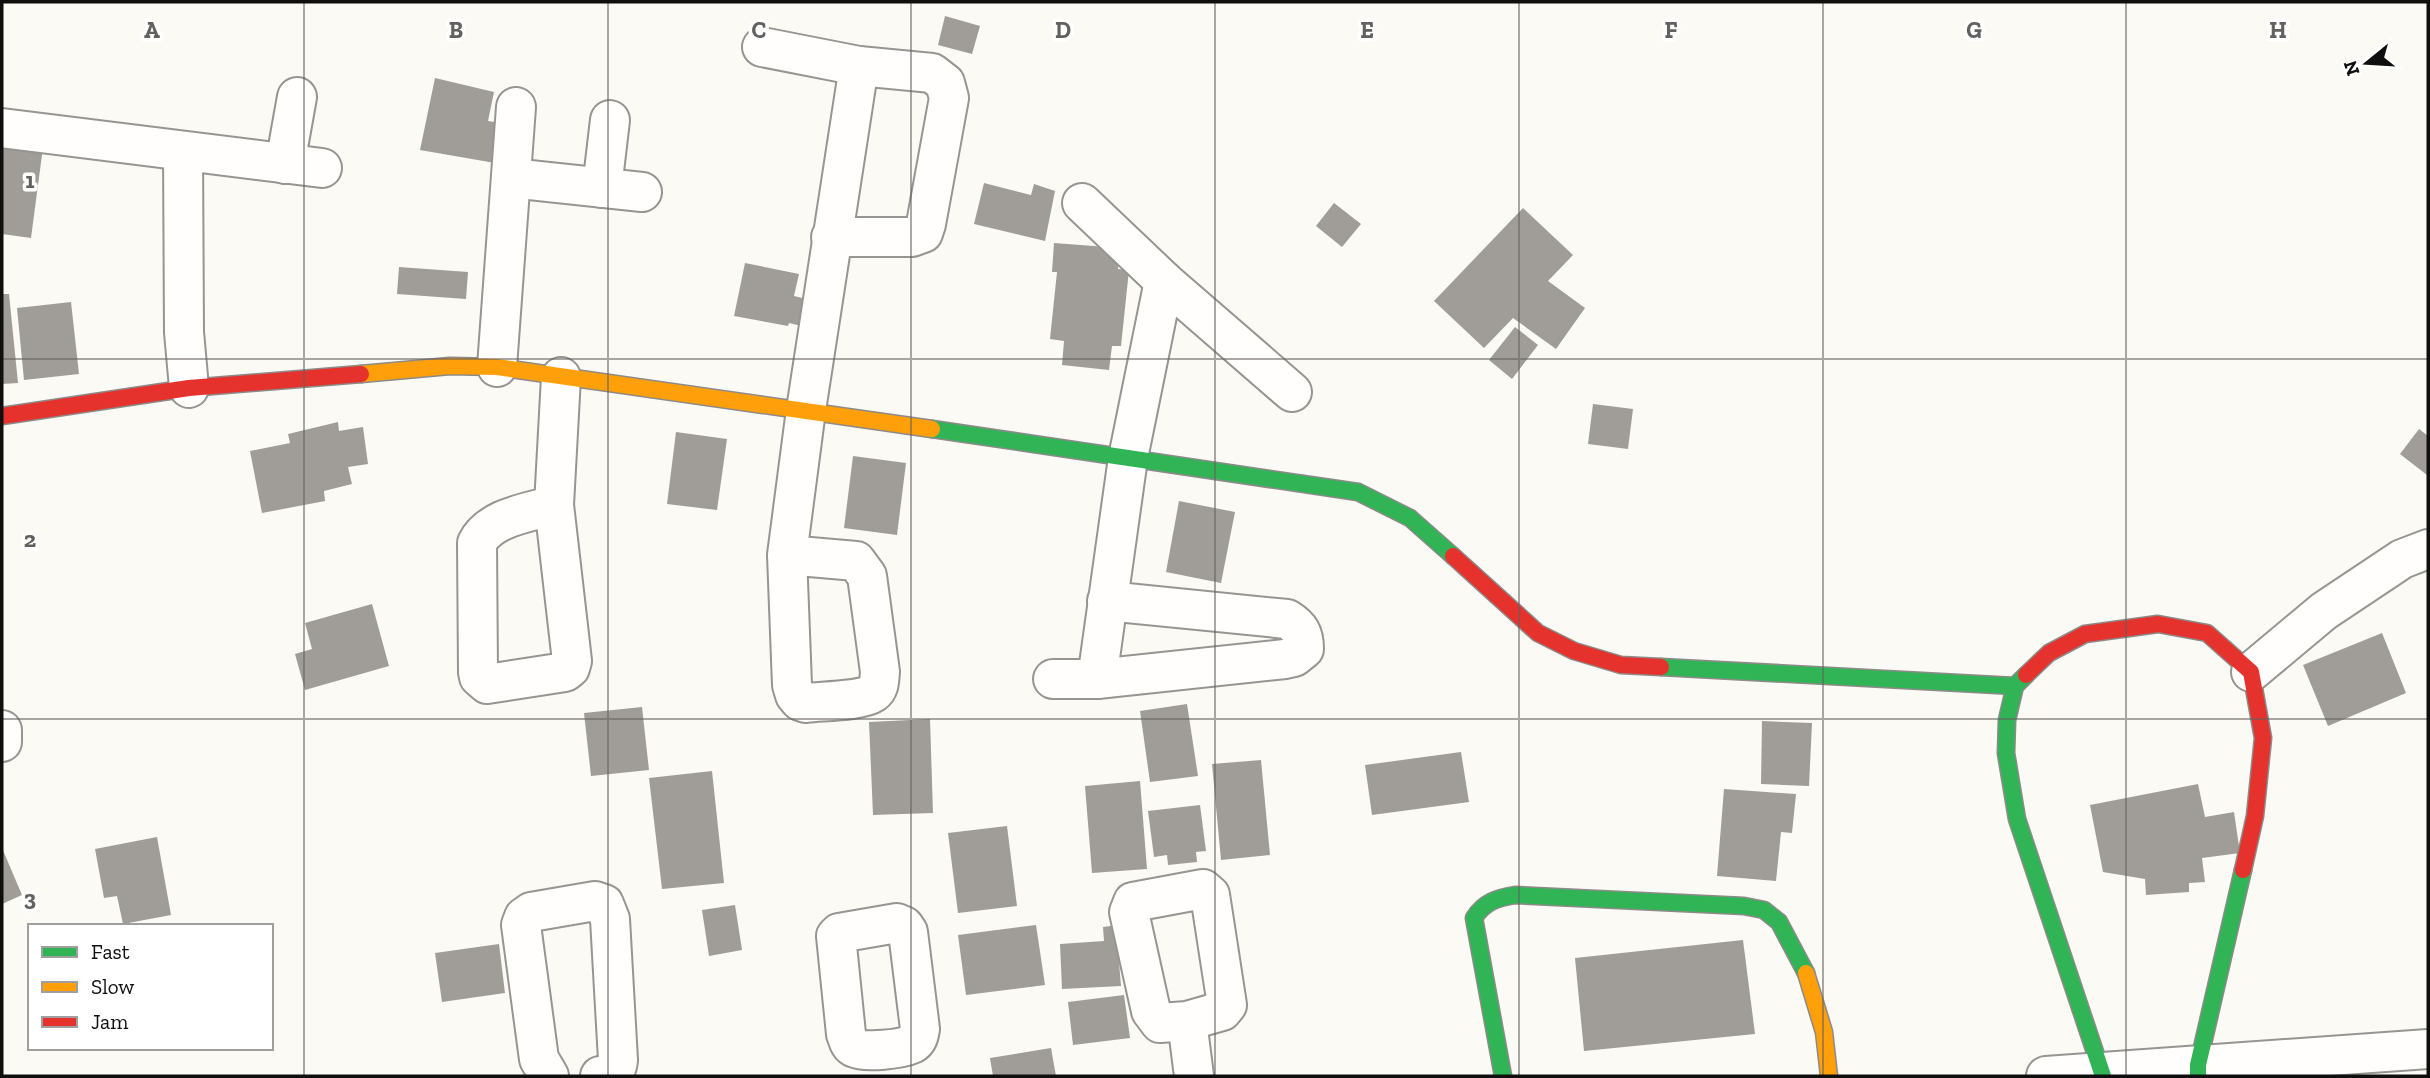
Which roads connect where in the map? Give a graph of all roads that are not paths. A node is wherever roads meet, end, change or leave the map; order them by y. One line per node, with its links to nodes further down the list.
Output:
1 (762, 47): 2 (street)
2 (859, 66): 12 (street); 12 (street)
3 (297, 97): 7 (street)
4 (516, 107): 8 (street)
5 (610, 120): 9 (street)
6 (2, 128): 7 (street)
7 (183, 151): 16 (street)
8 (512, 178): 9 (street); 14 (street)
9 (602, 188): 10 (street)
10 (642, 192)
11 (1082, 203): 13 (street)
12 (831, 237): 18 (street)
13 (1164, 281): 17 (street); 20 (street)
14 (497, 366): 15 (street); 16 (street)
15 (561, 377): 18 (street); 21 (street)
16 (189, 388): 19 (street)
17 (1292, 392)
18 (806, 410): 20 (street); 23 (street)
19 (2, 416)
20 (1128, 458): 24 (street); 28 (street)
21 (554, 505): 21 (street)
22 (2428, 549): 25 (street)
23 (787, 555)
24 (1107, 601): 27 (street); 27 (street)
25 (2251, 672): 28 (street); 33 (street)
26 (1053, 679): 27 (street)
27 (1097, 679)
28 (2015, 686): 34 (street)
29 (2, 730): 30 (street)
30 (2, 742)
31 (1187, 1021): 37 (street)
32 (2428, 1049): 33 (street)
33 (2198, 1071): 34 (street)
34 (2103, 1074): 40 (street)
35 (549, 1076): 36 (street)
36 (600, 1076)
37 (1194, 1076)
38 (1503, 1076): 39 (street)
39 (1829, 1076)
40 (2046, 1076)

